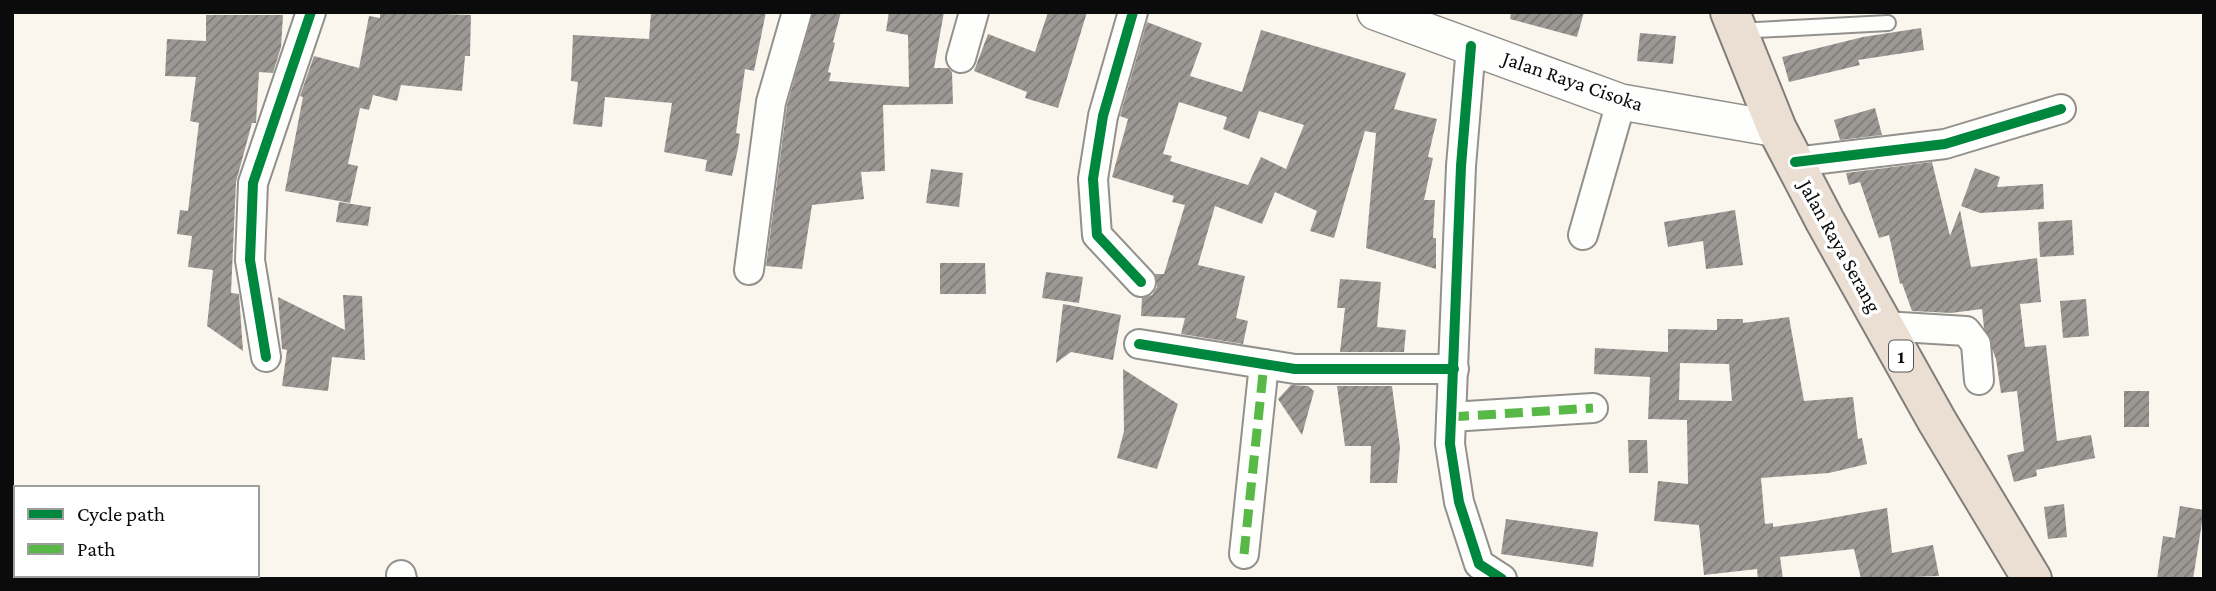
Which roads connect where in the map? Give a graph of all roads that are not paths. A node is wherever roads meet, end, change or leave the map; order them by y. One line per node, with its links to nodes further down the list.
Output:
1 (312, 12): 19 (street)
2 (797, 12): 15 (street)
3 (974, 12): 9 (street)
4 (1133, 12): 16 (street)
5 (1375, 12): 8 (street, Jalan Raya Cisoka)
6 (1733, 21): 7 (lane); 12 (highway, Jalan Raya Serang / 1)
7 (1888, 23)
8 (1471, 46): 10 (street, Jalan Raya Cisoka); 21 (street)
9 (961, 58)
10 (1621, 102): 12 (street, Jalan Raya Cisoka); 14 (street)
11 (2061, 109): 13 (street)
12 (1777, 129): 13 (highway, Jalan Raya Serang / 1)
13 (1795, 162): 17 (highway, Jalan Raya Serang / 1)
14 (1583, 235)
15 (749, 270)
16 (1141, 282)
17 (1884, 326): 22 (street); 27 (highway, Jalan Raya Serang / 1)
18 (1139, 344): 20 (street)
19 (266, 358)
20 (1264, 364): 21 (street); 25 (street)
21 (1454, 369): 24 (street)
22 (1979, 380)
23 (1593, 408): 24 (street)
24 (1451, 417): 26 (street)
25 (1244, 554)
26 (1502, 579)
27 (2032, 579)

